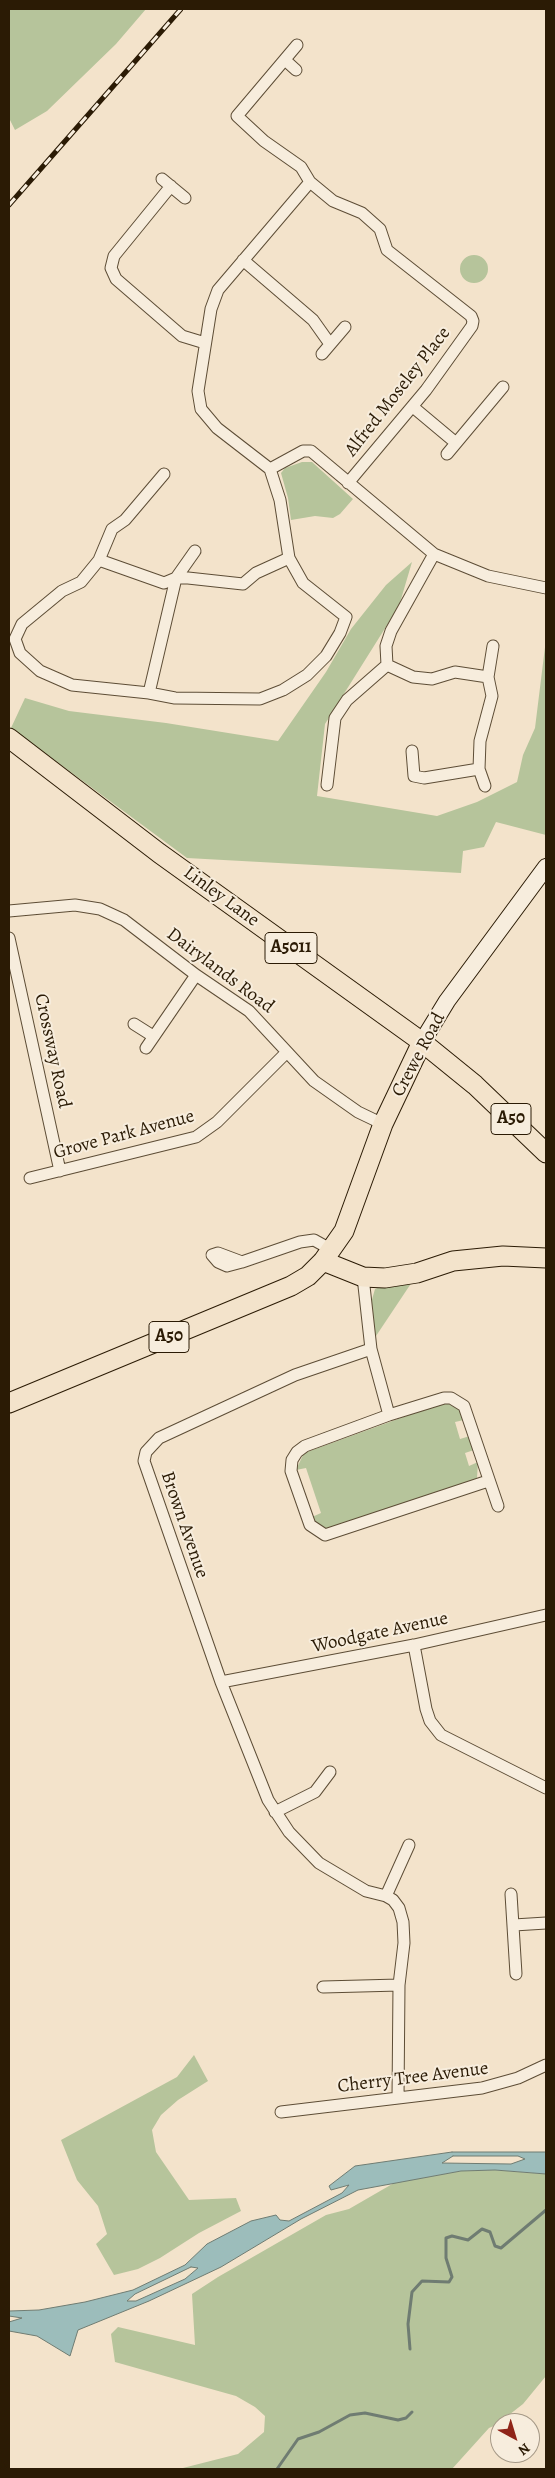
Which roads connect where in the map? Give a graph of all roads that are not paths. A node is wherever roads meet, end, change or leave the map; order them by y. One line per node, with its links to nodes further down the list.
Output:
1 (297, 45): 2 (street, Alfred Moseley Place)
2 (285, 60): 3 (street); 4 (street, Alfred Moseley Place)
3 (296, 70)
4 (310, 182): 6 (street); 8 (street, Alfred Moseley Place)
5 (185, 198): 10 (street)
6 (244, 260): 10 (street); 11 (street)
7 (485, 318): 8 (street, Alfred Moseley Place)
8 (472, 321): 14 (street, Alfred Moseley Place)
9 (345, 326): 11 (street)
10 (205, 343): 17 (street)
11 (330, 344): 12 (street)
12 (322, 354)
13 (503, 387): 15 (street)
14 (413, 407): 15 (street); 19 (street, Alfred Moseley Place)
15 (456, 443): 16 (street)
16 (447, 454)
17 (270, 469): 19 (street); 22 (street)
18 (164, 474): 23 (street)
19 (348, 483): 21 (street)
20 (195, 551): 24 (street)
21 (434, 554): 25 (street); 29 (street)
22 (289, 558): 24 (street); 27 (street)
23 (99, 560): 24 (street); 31 (street)
24 (176, 578): 31 (street)
25 (546, 588)
26 (353, 606): 27 (street)
27 (346, 617): 31 (street)
28 (493, 646): 30 (street)
29 (387, 665): 30 (street); 35 (street)
30 (488, 677): 34 (street)
31 (149, 693)
32 (9, 738): 43 (main road, Linley Lane / A5011)
33 (412, 751): 34 (street)
34 (479, 769): 36 (street)
35 (327, 785)
36 (485, 786)
37 (546, 866): 43 (main road, Crewe Road)
38 (9, 911): 40 (street, Dairylands Road)
39 (9, 938): 48 (street, Crossway Road)
40 (196, 975): 42 (street); 45 (street, Dairylands Road)
41 (134, 1024): 42 (street)
42 (154, 1036): 44 (street)
43 (422, 1042): 46 (main road, Crewe Road / A50); 47 (main road, Linley Lane / A50)
44 (146, 1048)
45 (287, 1052): 46 (street, Dairylands Road); 48 (street, Grove Park Avenue)
46 (383, 1124): 50 (main road, Crewe Road / A50)
47 (546, 1153)
48 (60, 1171): 49 (street, Grove Park Avenue)
49 (30, 1178)
50 (328, 1256): 52 (street); 53 (main road); 55 (main road, A50)
51 (546, 1258): 53 (main road)
52 (242, 1262)
53 (363, 1277): 54 (street)
54 (371, 1349): 56 (street); 61 (street, Brown Avenue)
55 (9, 1402)
56 (389, 1415): 57 (street); 57 (street)
57 (488, 1481): 58 (street)
58 (498, 1506)
59 (546, 1615): 60 (street, Woodgate Avenue)
60 (414, 1645): 61 (street, Woodgate Avenue); 63 (street)
61 (221, 1682): 64 (street, Brown Avenue)
62 (330, 1772): 64 (street)
63 (546, 1788)
64 (275, 1812): 67 (street, Brown Avenue)
65 (409, 1845): 67 (street)
66 (511, 1894): 69 (street)
67 (386, 1896): 71 (street)
68 (546, 1922): 69 (street)
69 (514, 1926): 70 (street)
70 (516, 1974)
71 (399, 1984): 72 (street); 74 (street)
72 (323, 1986)
73 (546, 2065): 74 (street, Cherry Tree Avenue)
74 (398, 2098): 75 (street, Cherry Tree Avenue)
75 (281, 2112)

